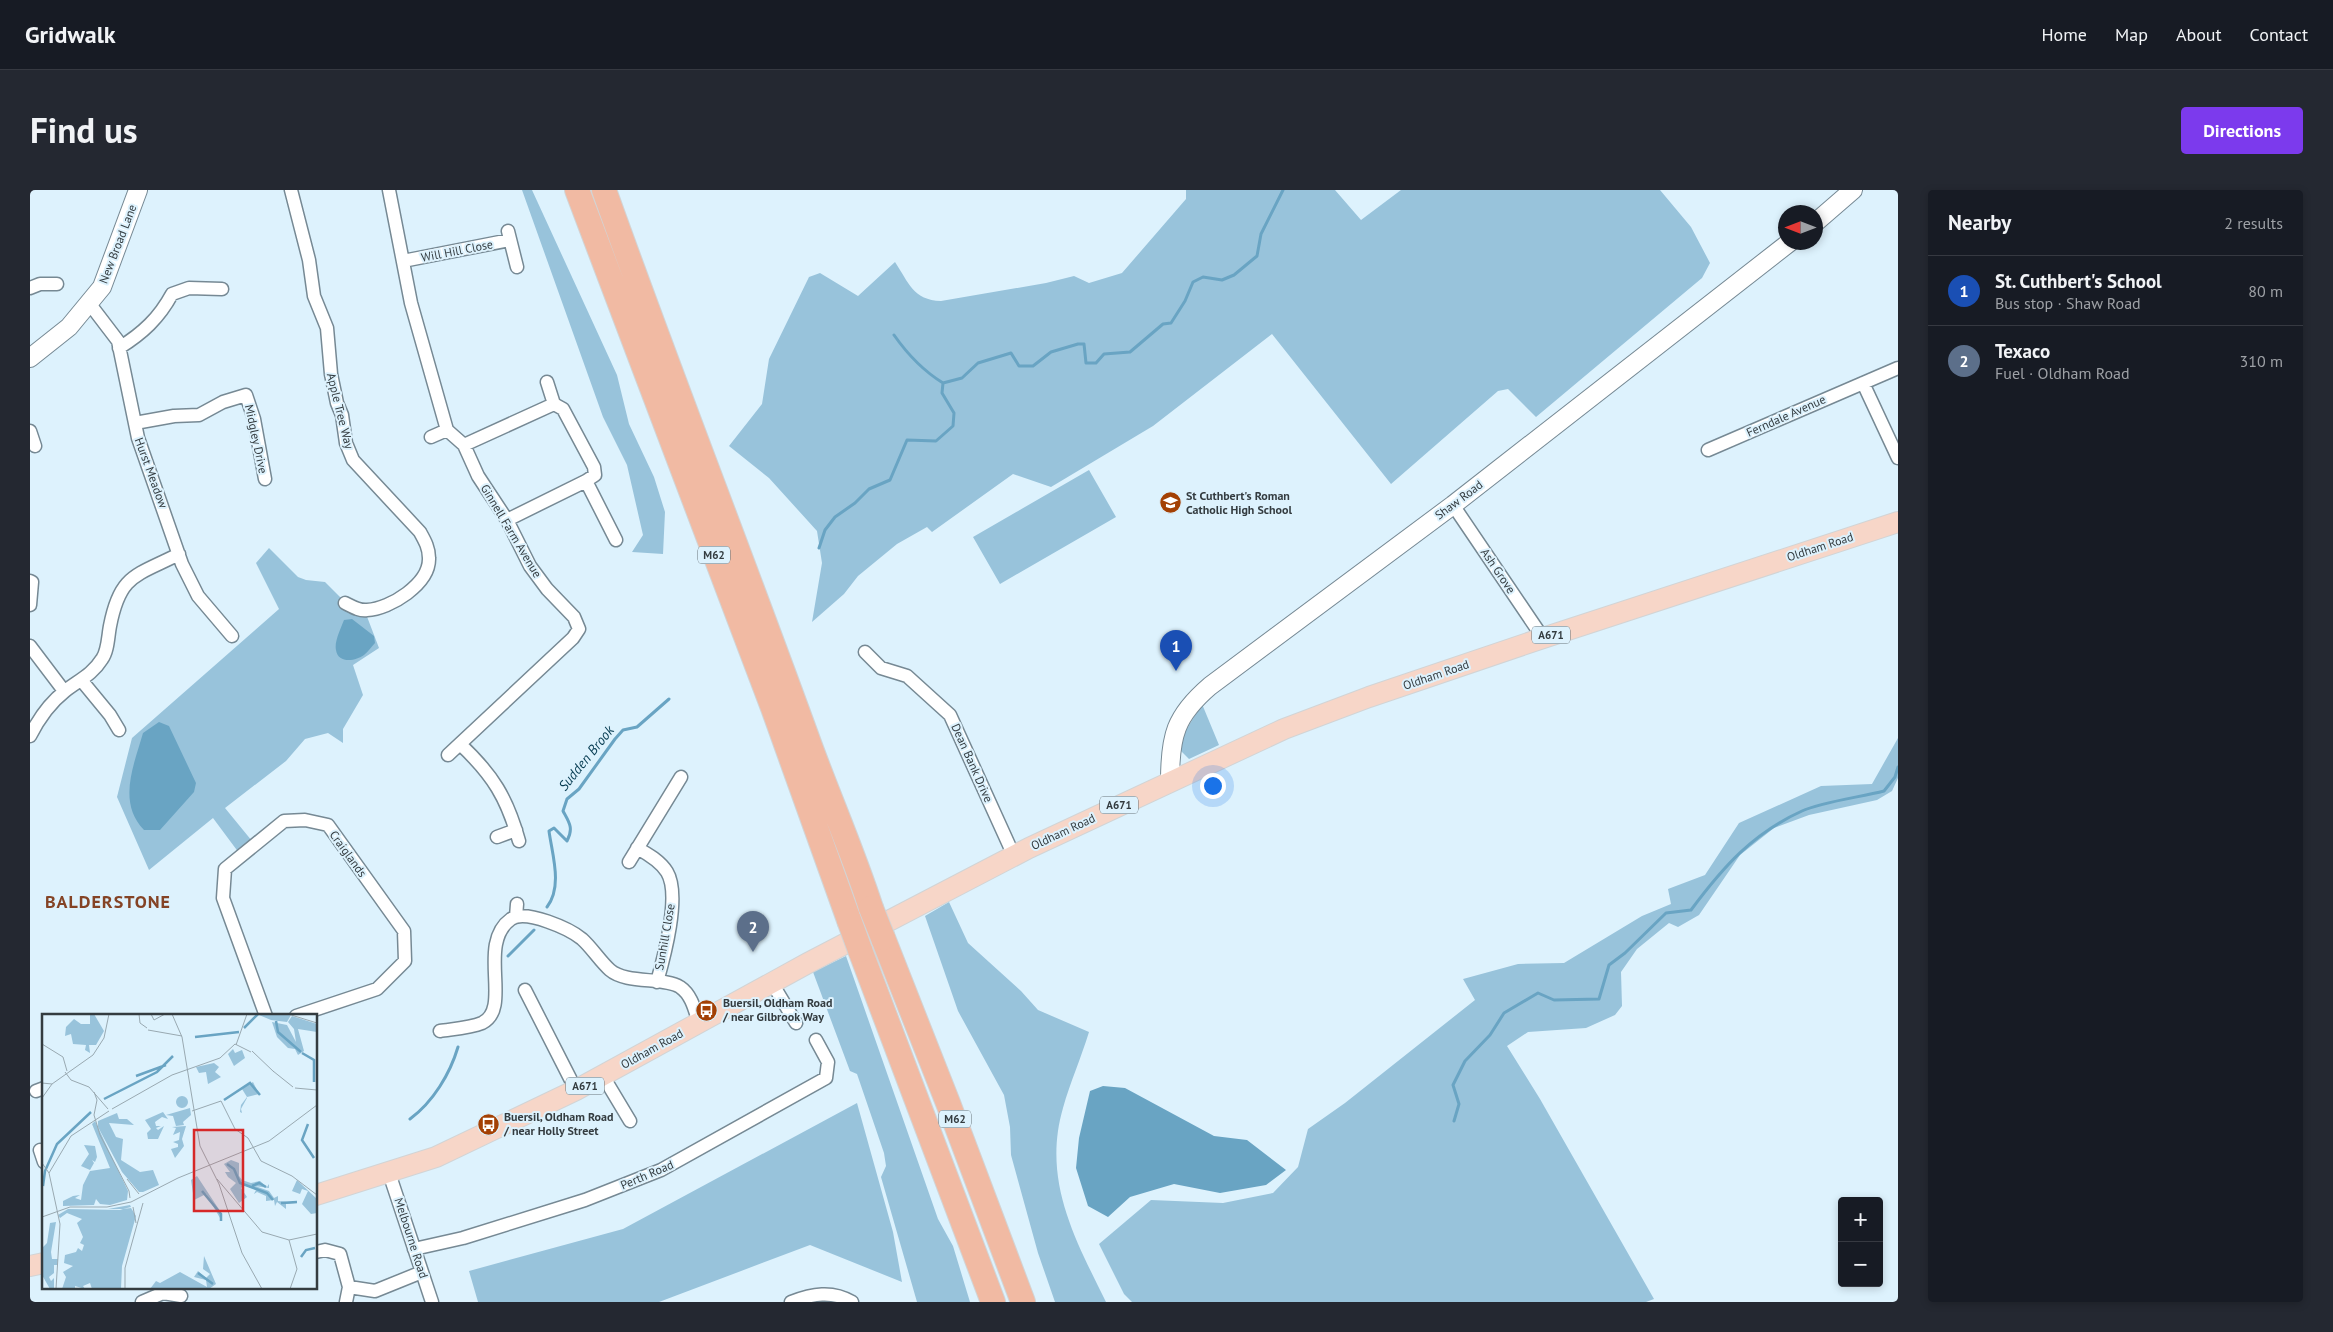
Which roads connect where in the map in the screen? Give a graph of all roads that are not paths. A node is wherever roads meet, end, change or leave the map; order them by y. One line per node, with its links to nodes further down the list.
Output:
1 (138, 190): 14 (street, New Broad Lane)
2 (291, 190): 37 (street, Apple Tree Way)
3 (389, 190): 9 (street)
4 (577, 190): 79 (highway, M62, bridge)
5 (604, 190): 80 (highway, M62, bridge)
6 (1853, 190): 7 (street)
7 (1823, 216)
8 (1780, 250): 31 (street, Shaw Road)
9 (403, 261): 10 (street, Will Hill Close); 22 (street)
10 (517, 267)
11 (56, 284): 12 (street)
12 (30, 288)
13 (222, 289): 15 (street)
14 (89, 303): 15 (street, Hurst Meadow); 16 (street, New Broad Lane)
15 (119, 348): 21 (street, Hurst Meadow)
16 (30, 358)
17 (1898, 368): 19 (street, Ferndale Avenue)
18 (547, 382): 20 (street)
19 (1863, 383): 27 (street, Ferndale Avenue); 28 (street)
20 (554, 404): 25 (street); 30 (street)
21 (135, 423): 29 (street, Midgley Drive); 35 (street, Hurst Meadow)
22 (447, 430): 24 (street); 25 (street, Ginnell Farm Avenue)
23 (30, 431): 26 (street)
24 (431, 437)
25 (464, 445): 32 (street, Ginnell Farm Avenue)
26 (35, 446)
27 (1708, 450)
28 (1898, 458)
29 (265, 480)
30 (586, 481): 32 (street); 34 (street)
31 (1453, 505): 40 (street, Ash Grove); 49 (street, Shaw Road)
32 (507, 520): 47 (street, Ginnell Farm Avenue)
33 (1898, 522): 40 (main road, Oldham Road / A671)
34 (616, 540)
35 (179, 554): 39 (street, Hurst Meadow); 43 (street)
36 (33, 581): 38 (street)
37 (344, 602)
38 (30, 605)
39 (232, 636)
40 (1542, 638): 49 (main road, Oldham Road / A671)
41 (30, 646): 44 (street)
42 (865, 652): 53 (street, Dean Bank Drive)
43 (82, 681): 44 (street); 45 (street)
44 (64, 691): 46 (street)
45 (120, 730)
46 (30, 736)
47 (460, 744): 48 (street, Ginnell Farm Avenue); 51 (street)
48 (448, 755)
49 (1170, 781): 53 (main road, Oldham Road / A671)
50 (680, 785): 52 (street)
51 (496, 837)
52 (637, 848): 54 (street); 55 (street, Sunhill Close)
53 (1014, 856): 56 (main road, Oldham Road / A671)
54 (629, 862)
55 (657, 982): 60 (street); 62 (street)
56 (772, 983): 60 (main road, Oldham Road / A671); 61 (street)
57 (524, 990): 65 (street)
58 (265, 1014): 59 (street, Craiglands)
59 (302, 1014)
60 (699, 1023): 64 (main road, Oldham Road / A671)
61 (796, 1023)
62 (440, 1031)
63 (816, 1040): 69 (street, Perth Road)
64 (603, 1076): 65 (main road, Oldham Road / A671); 66 (street)
65 (576, 1090): 67 (main road, Oldham Road / A671)
66 (630, 1121)
67 (389, 1173): 68 (main road, Oldham Road / A671); 69 (street, Melbourne Road)
68 (318, 1194)
69 (414, 1249): 71 (street, Melbourne Road)
70 (318, 1252): 72 (street)
71 (422, 1272): 72 (street); 77 (street, Melbourne Road)
72 (349, 1287): 76 (street)
73 (181, 1295): 75 (street)
74 (847, 1299): 78 (street)
75 (142, 1302)
76 (346, 1302)
77 (432, 1302)
78 (791, 1302)
79 (993, 1302)
80 (1023, 1302)

